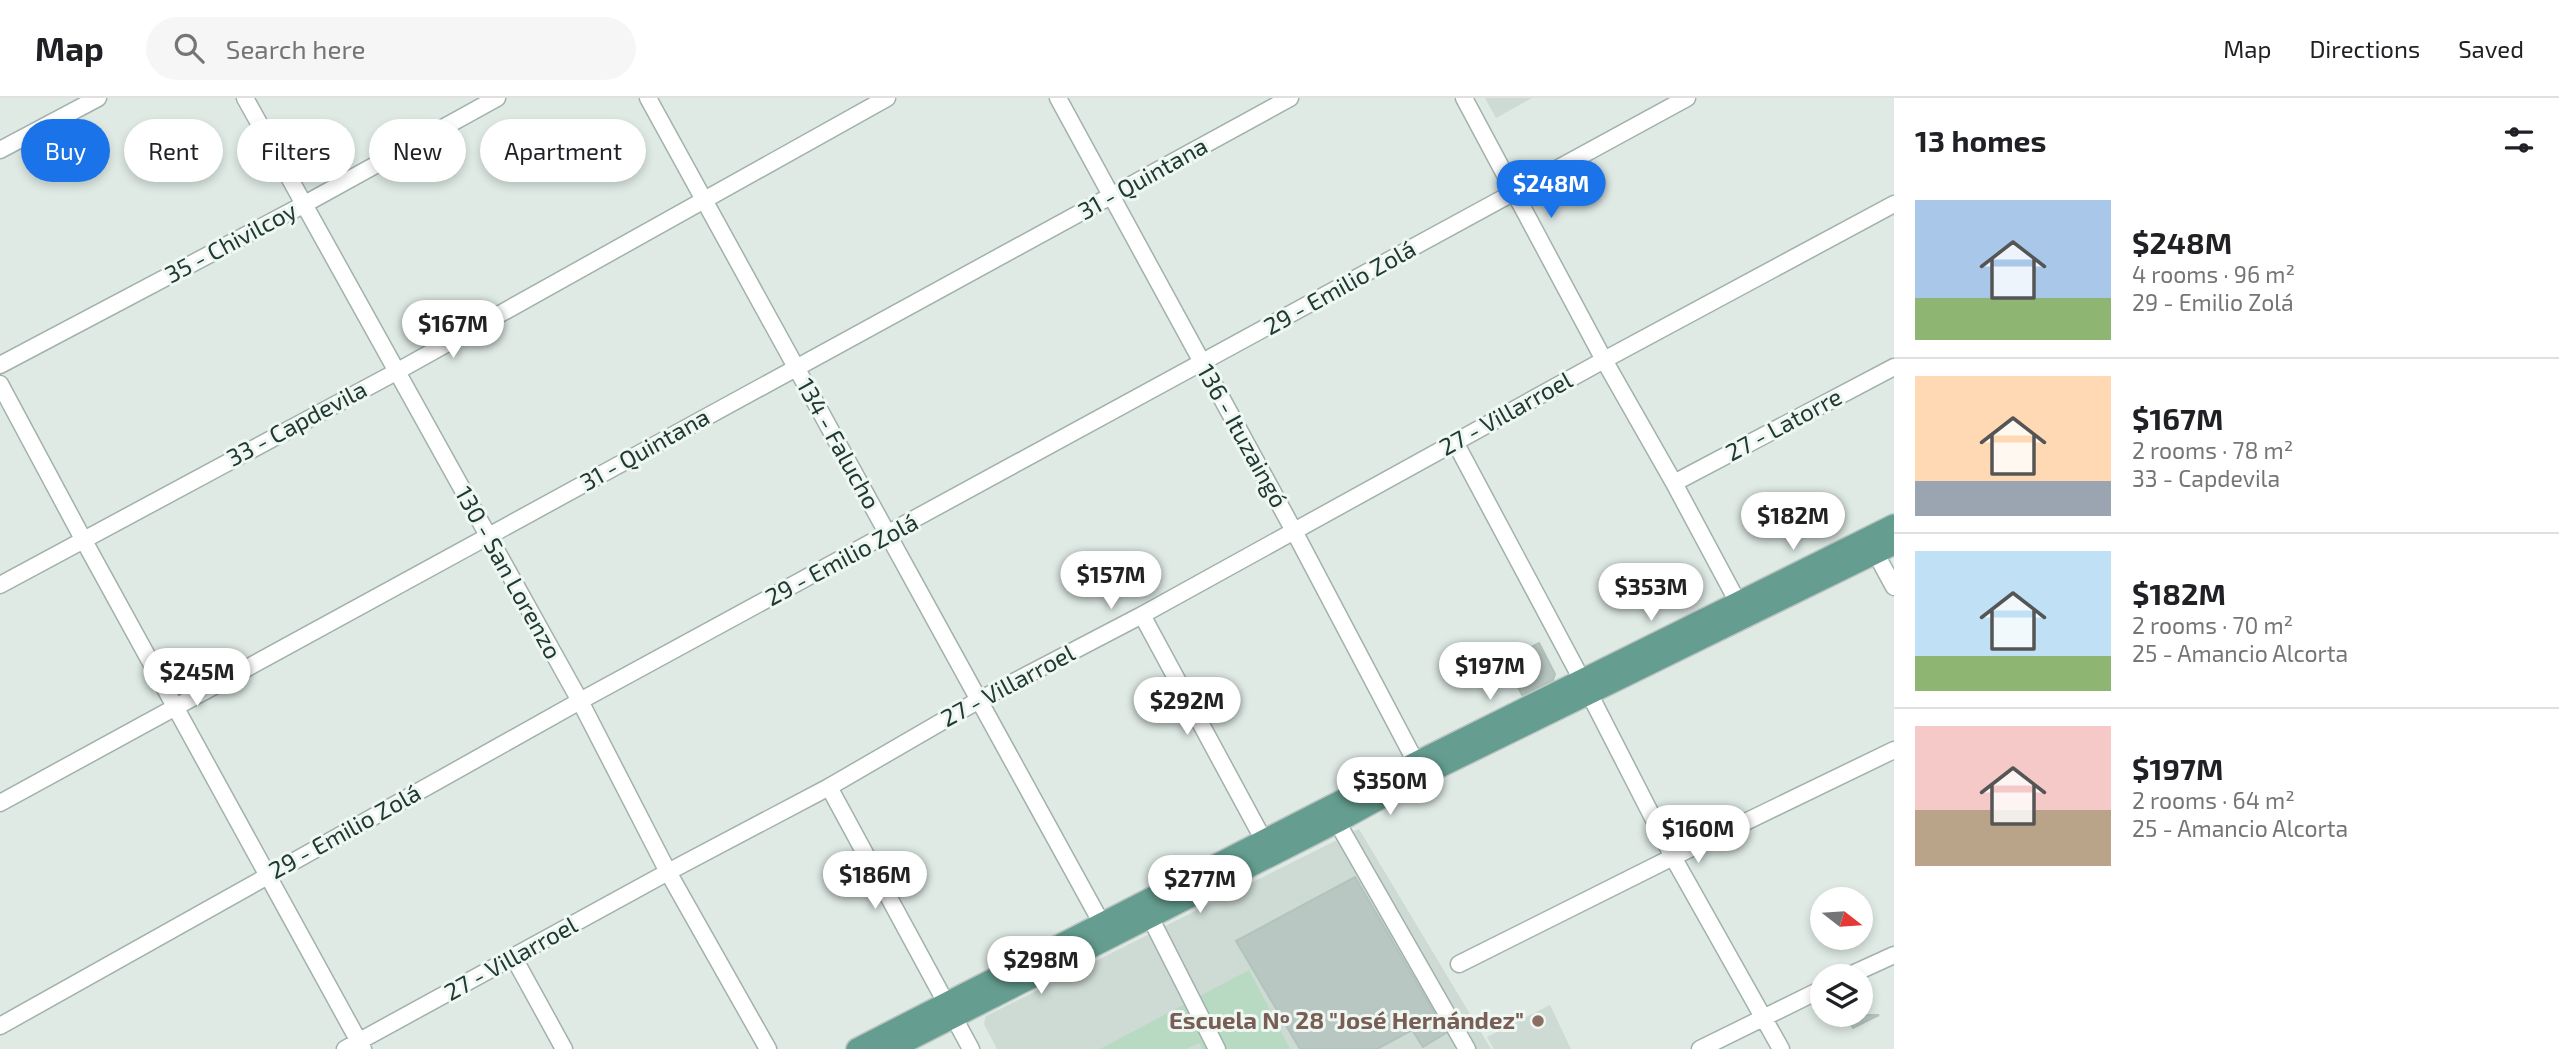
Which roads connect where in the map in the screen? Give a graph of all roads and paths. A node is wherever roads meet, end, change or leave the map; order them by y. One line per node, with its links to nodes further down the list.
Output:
1 (98, 98): 10 (street)
2 (245, 98): 15 (street, 130 - San Lorenzo)
3 (497, 98): 15 (street, 35 - Chivilcoy)
4 (648, 98): 13 (street, 134 - Falucho)
5 (887, 98): 13 (street, 33 - Capdevila)
6 (1058, 98): 12 (street, 136 - Ituzaingó)
7 (1290, 98): 12 (street, 31 - Quintana)
8 (1464, 98): 11 (street)
9 (1687, 98): 11 (street, 29 - Emilio Zolá)
10 (0, 150)
11 (1516, 192): 16 (street); 17 (street, 29 - Emilio Zolá)
12 (1110, 197): 17 (street, 136 - Ituzaingó); 20 (street, 31 - Quintana)
13 (703, 198): 20 (street, 134 - Falucho); 21 (street, 33 - Capdevila)
14 (1894, 204): 16 (street, 27 - Villarroel)
15 (303, 205): 18 (street, 35 - Chivilcoy); 21 (street, 130 - San Lorenzo)
16 (1604, 360): 23 (street, 27 - Villarroel); 24 (street)
17 (1202, 363): 26 (street, 136 - Ituzaingó); 27 (street, 29 - Emilio Zolá)
18 (0, 365)
19 (1894, 367): 24 (street, 27 - Latorre)
20 (796, 368): 27 (street, 134 - Falucho); 28 (street, 31 - Quintana)
21 (396, 372): 28 (street, 130 - San Lorenzo); 29 (street, 33 - Capdevila)
22 (0, 384): 29 (street)
23 (1455, 442): 26 (street, 27 - Villarroel); 35 (street)
24 (1674, 483): 33 (street)
25 (1894, 525): 30 (main road)
26 (1294, 531): 34 (street, 27 - Villarroel); 40 (street, 136 - Ituzaingó)
27 (888, 535): 36 (street, 134 - Falucho); 37 (street, 29 - Emilio Zolá)
28 (487, 537): 37 (street, 130 - San Lorenzo); 38 (street, 31 - Quintana)
29 (83, 539): 31 (street, 33 - Capdevila); 38 (street)
30 (1879, 545): 32 (street); 33 (main road)
31 (0, 585)
32 (1894, 587)
33 (1743, 611): 35 (main road)
34 (1142, 615): 36 (street, 27 - Villarroel); 44 (street)
35 (1586, 688): 40 (main road); 45 (street)
36 (979, 700): 41 (street, 27 - Villarroel); 49 (street, 134 - Falucho)
37 (580, 701): 46 (street, 130 - San Lorenzo); 47 (street, 29 - Emilio Zolá)
38 (176, 707): 42 (street, 31 - Quintana); 47 (street)
39 (1894, 750): 45 (street)
40 (1420, 769): 43 (main road); 44 (main road)
41 (829, 787): 46 (street, 27 - Villarroel); 55 (street)
42 (0, 803)
43 (1337, 822): 44 (main road); 65 (street)
44 (1268, 849): 48 (main road); 49 (main road)
45 (1673, 857): 52 (street); 56 (street)
46 (668, 872): 51 (street, 27 - Villarroel); 60 (street, 130 - San Lorenzo)
47 (268, 875): 57 (street, 29 - Emilio Zolá); 58 (street)
48 (1150, 917): 49 (main road); 64 (street)
49 (1106, 931): 55 (main road)
50 (1894, 955): 53 (street)
51 (514, 958): 58 (street, 27 - Villarroel); 59 (street)
52 (1459, 964)
53 (1873, 965)
54 (1810, 995): 56 (street)
55 (949, 1010): 61 (main road); 62 (main road); 63 (street)
56 (1763, 1017): 66 (street); 67 (street)
57 (0, 1026)
58 (355, 1046)
59 (564, 1049)
60 (768, 1049)
61 (857, 1049)
62 (891, 1049)
63 (971, 1049)
64 (1217, 1049)
65 (1467, 1049)
66 (1700, 1049)
67 (1781, 1049)

